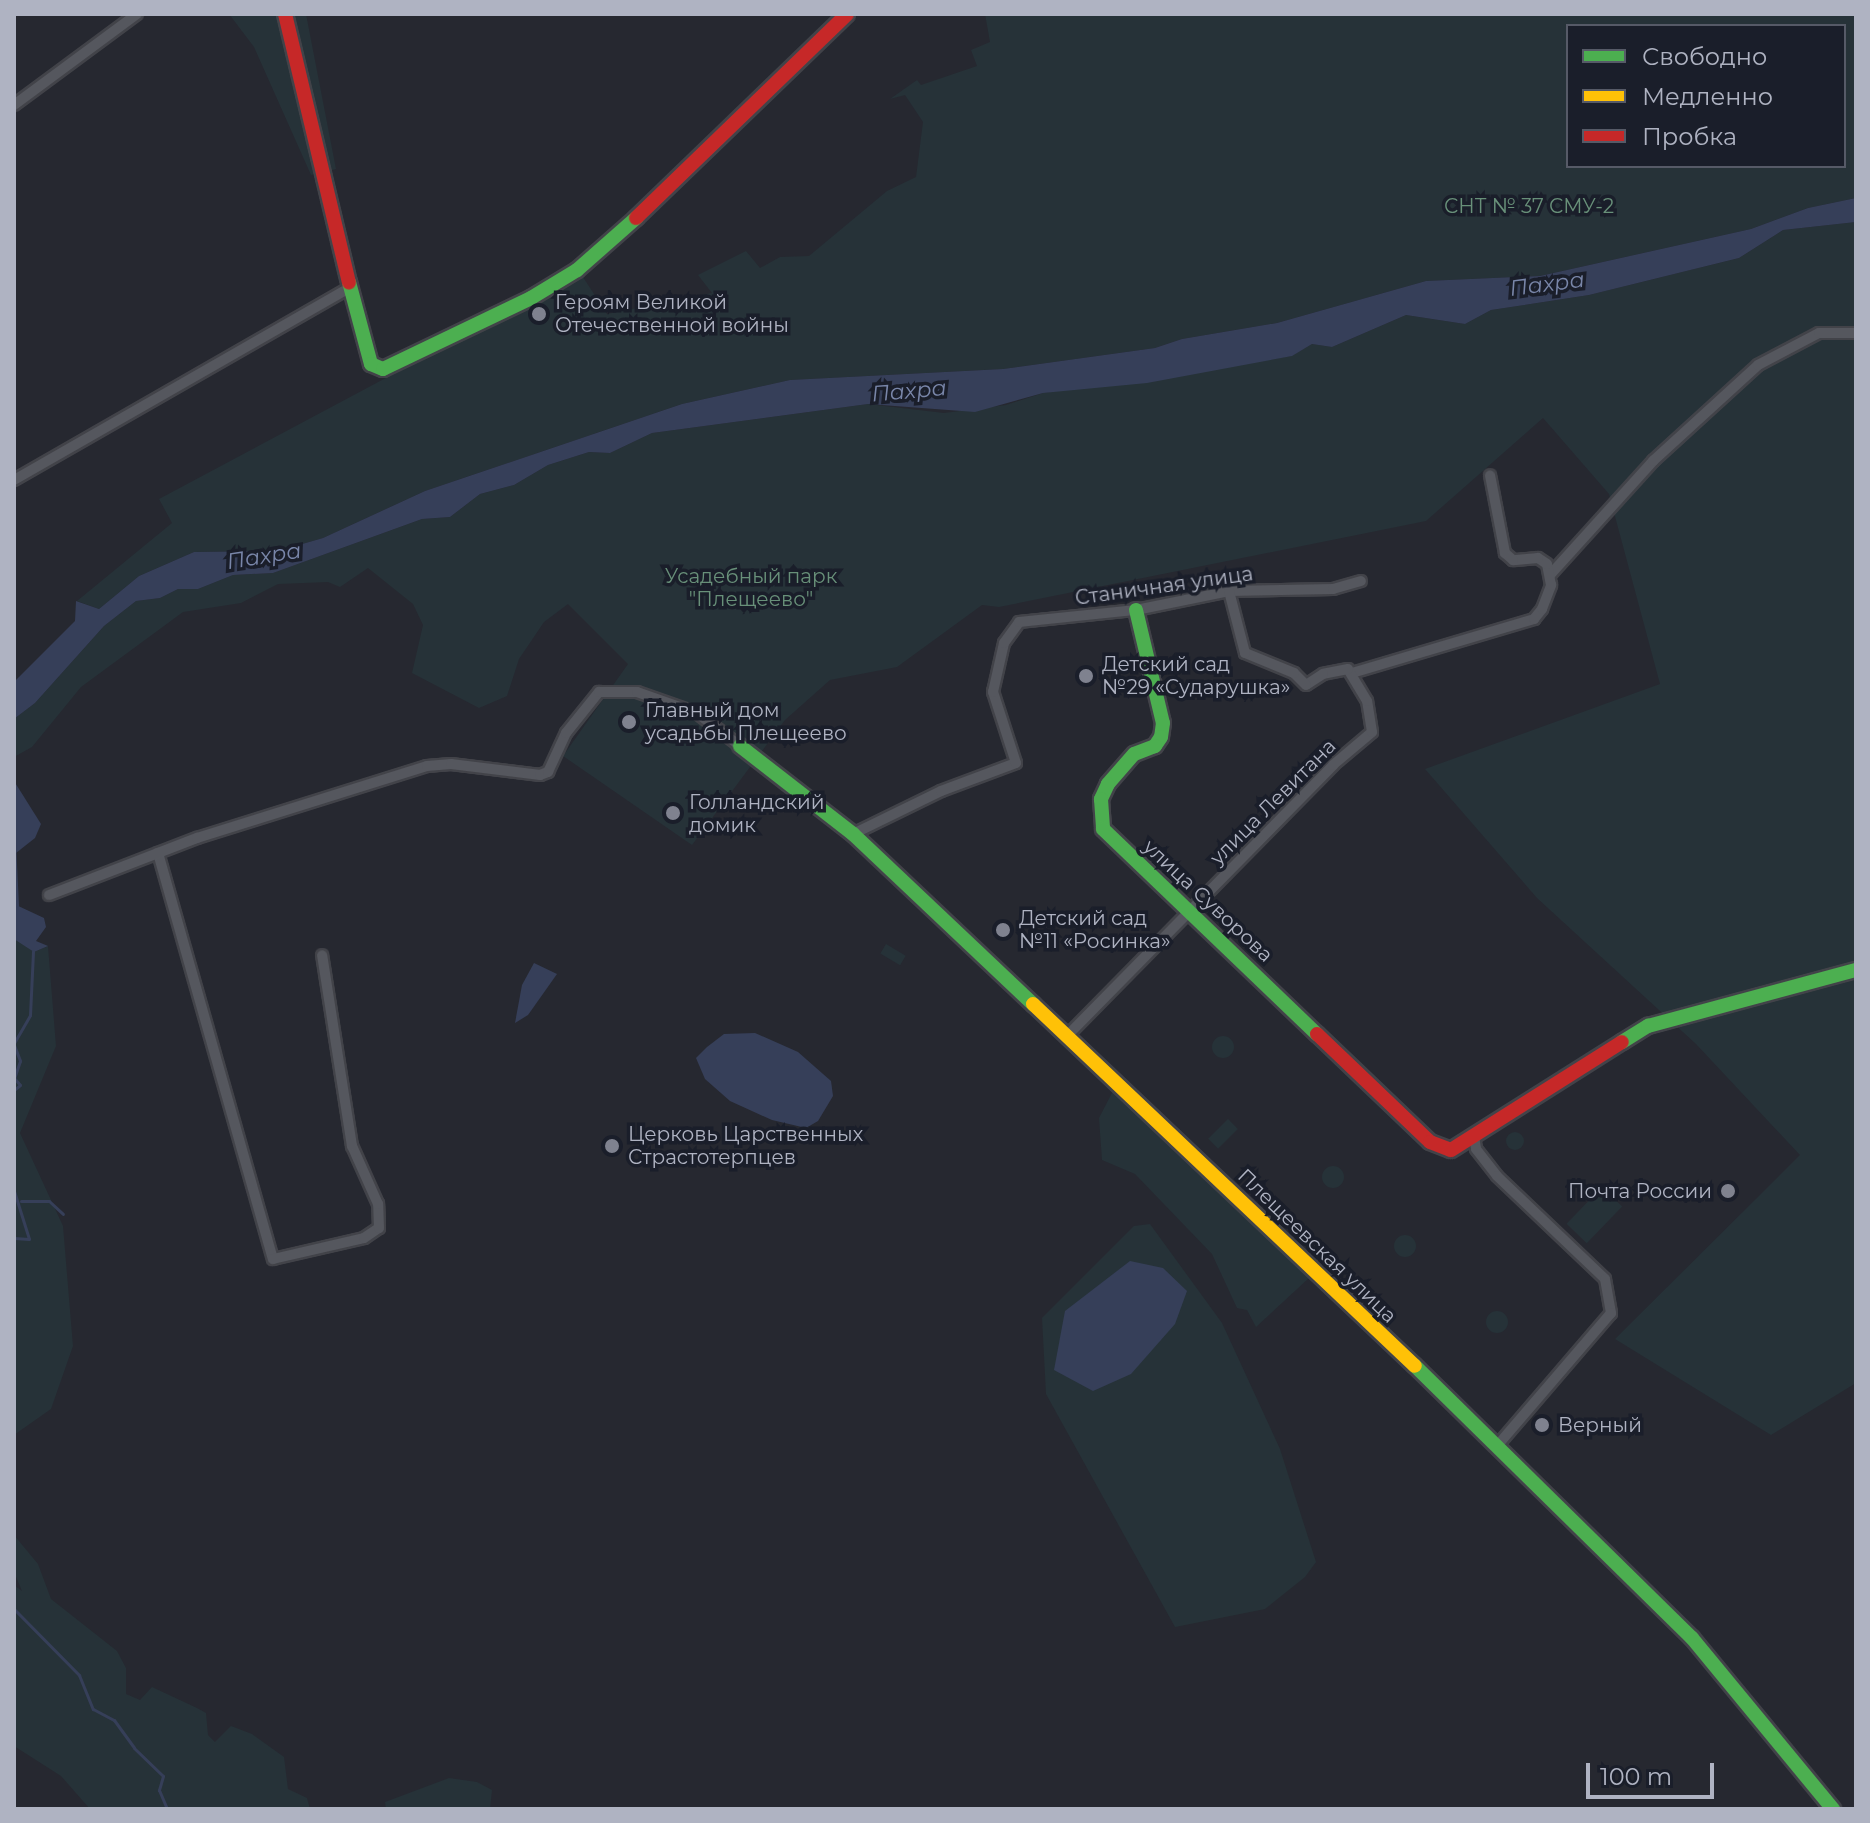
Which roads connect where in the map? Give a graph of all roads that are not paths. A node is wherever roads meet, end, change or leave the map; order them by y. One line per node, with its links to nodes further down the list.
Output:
1 (137, 14): 4 (street)
2 (285, 14): 5 (street)
3 (847, 14): 5 (street)
4 (14, 105)
5 (349, 288): 8 (street)
6 (1856, 333): 9 (street)
7 (1490, 475): 9 (street)
8 (14, 480)
9 (1550, 575): 13 (street)
10 (1361, 581): 11 (street, Станичная улица)
11 (1229, 591): 12 (street, Станичная улица); 13 (street)
12 (1136, 610): 15 (street, Станичная улица); 18 (street, улица Суворова)
13 (1352, 673): 18 (street, улица Левитана)
14 (740, 746): 15 (street, Плещеевская улица); 16 (street)
15 (853, 834): 21 (street, Плещеевская улица)
16 (158, 853): 17 (street); 19 (street)
17 (49, 895)
18 (1191, 910): 21 (street, улица Левитана); 22 (street, улица Суворова)
19 (322, 955)
20 (1856, 970): 22 (street)
21 (1067, 1036): 23 (street, Плещеевская улица)
22 (1474, 1136): 23 (street)
23 (1498, 1445): 24 (street, Плещеевская улица)
24 (1833, 1809)

